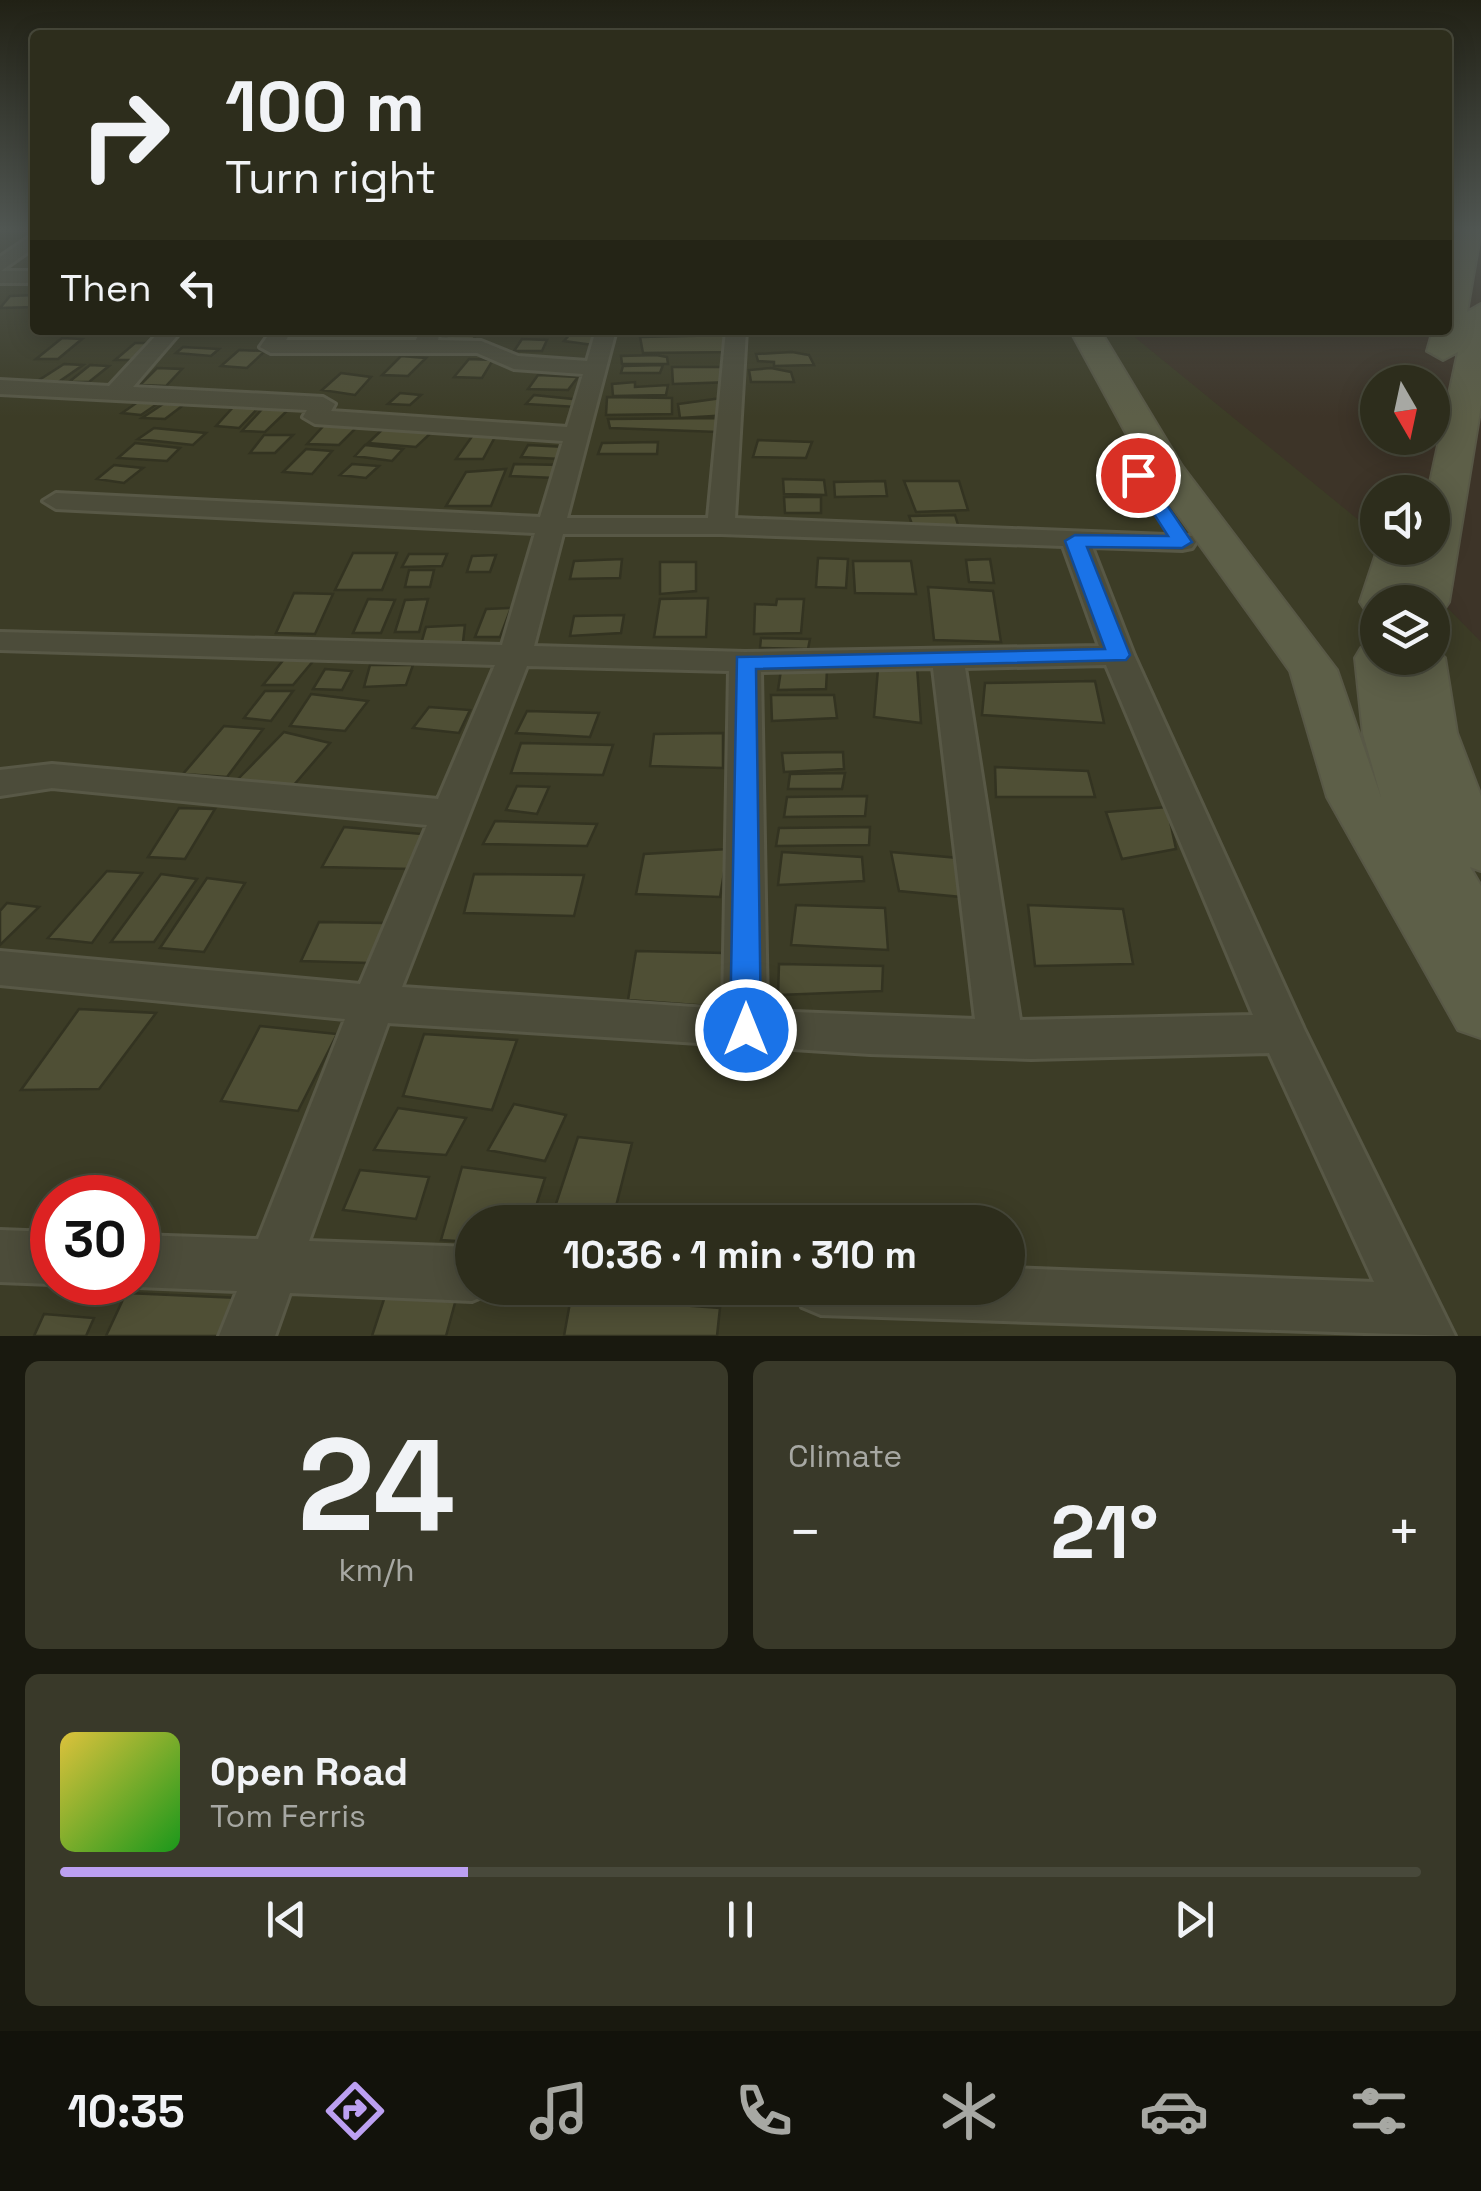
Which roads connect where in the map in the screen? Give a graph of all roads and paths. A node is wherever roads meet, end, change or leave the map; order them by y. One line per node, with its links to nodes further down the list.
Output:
1 (1458, 292): 3 (main road)
2 (1481, 314): 22 (main road)
3 (1452, 318)
4 (167, 335): 15 (street)
5 (279, 335): 11 (street)
6 (605, 335): 13 (street)
7 (736, 335): 19 (street)
8 (1066, 335): 21 (main road)
9 (1088, 335): 30 (main road)
10 (1448, 335): 12 (main road)
11 (427, 338): 13 (street)
12 (1442, 365)
13 (598, 368): 16 (street)
14 (0, 388): 15 (street)
15 (115, 393): 16 (street)
16 (576, 436): 18 (street)
17 (56, 502): 18 (street)
18 (551, 526): 19 (street); 24 (street)
19 (720, 526): 20 (street)
20 (1075, 541): 21 (street); 25 (street)
21 (1182, 542): 30 (main road)
22 (1429, 585)
23 (0, 641): 24 (street)
24 (516, 653): 27 (street); 33 (street)
25 (1118, 655): 26 (street); 40 (street)
26 (948, 660): 27 (street); 41 (street)
27 (745, 662): 39 (street)
28 (1379, 675): 31 (main road)
29 (1422, 675): 31 (main road)
30 (1334, 740): 38 (main road)
31 (1418, 759): 34 (main road); 35 (main road)
32 (0, 782): 33 (street)
33 (452, 814): 37 (street)
34 (1481, 850)
35 (1481, 938)
36 (0, 968): 37 (street)
37 (372, 1007): 39 (street); 45 (street)
38 (1481, 1011)
39 (746, 1030): 41 (street)
40 (1282, 1032): 41 (street); 48 (street)
41 (1000, 1039)
42 (0, 1256): 43 (street)
43 (30, 1257)
44 (160, 1262): 45 (street)
45 (270, 1266): 46 (street); 49 (street)
46 (455, 1273)
47 (1025, 1300): 48 (street)
48 (1422, 1324)
49 (247, 1336)

